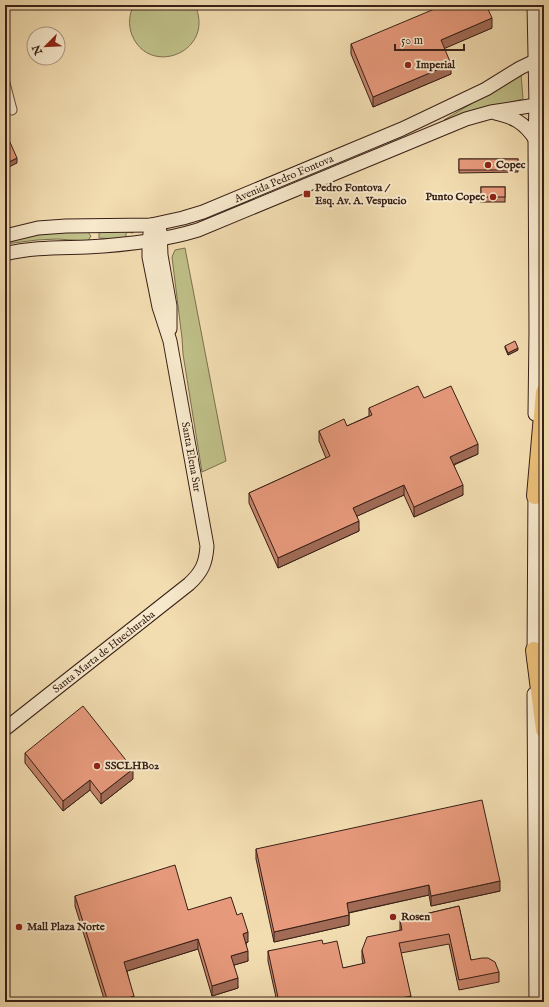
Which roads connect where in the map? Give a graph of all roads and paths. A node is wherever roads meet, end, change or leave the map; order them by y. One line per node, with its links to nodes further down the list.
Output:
1 (534, 5): 2 (street)
2 (541, 58): 4 (street); 8 (street, Avenida Pedro Fontova)
3 (5, 83): 5 (street)
4 (541, 104): 6 (street, Avenida Pedro Fontova); 7 (street)
5 (12, 110)
6 (491, 112): 7 (street); 11 (street, Avenida Pedro Fontova)
7 (535, 139): 15 (street)
8 (155, 224): 9 (street, Avenida Pedro Fontova); 11 (street, Santa Elena Sur)
9 (88, 226): 10 (street, Avenida Pedro Fontova); 12 (street)
10 (5, 236)
11 (155, 241): 12 (street, Avenida Pedro Fontova); 16 (street, Santa Elena Sur)
12 (86, 247): 13 (street, Avenida Pedro Fontova)
13 (5, 254)
14 (544, 392): 15 (highway)
15 (535, 496): 17 (street)
16 (200, 572): 18 (street, Santa Marta de Huechuraba)
17 (534, 650): 19 (highway); 20 (street)
18 (5, 729)
19 (544, 730)
20 (536, 1002)

